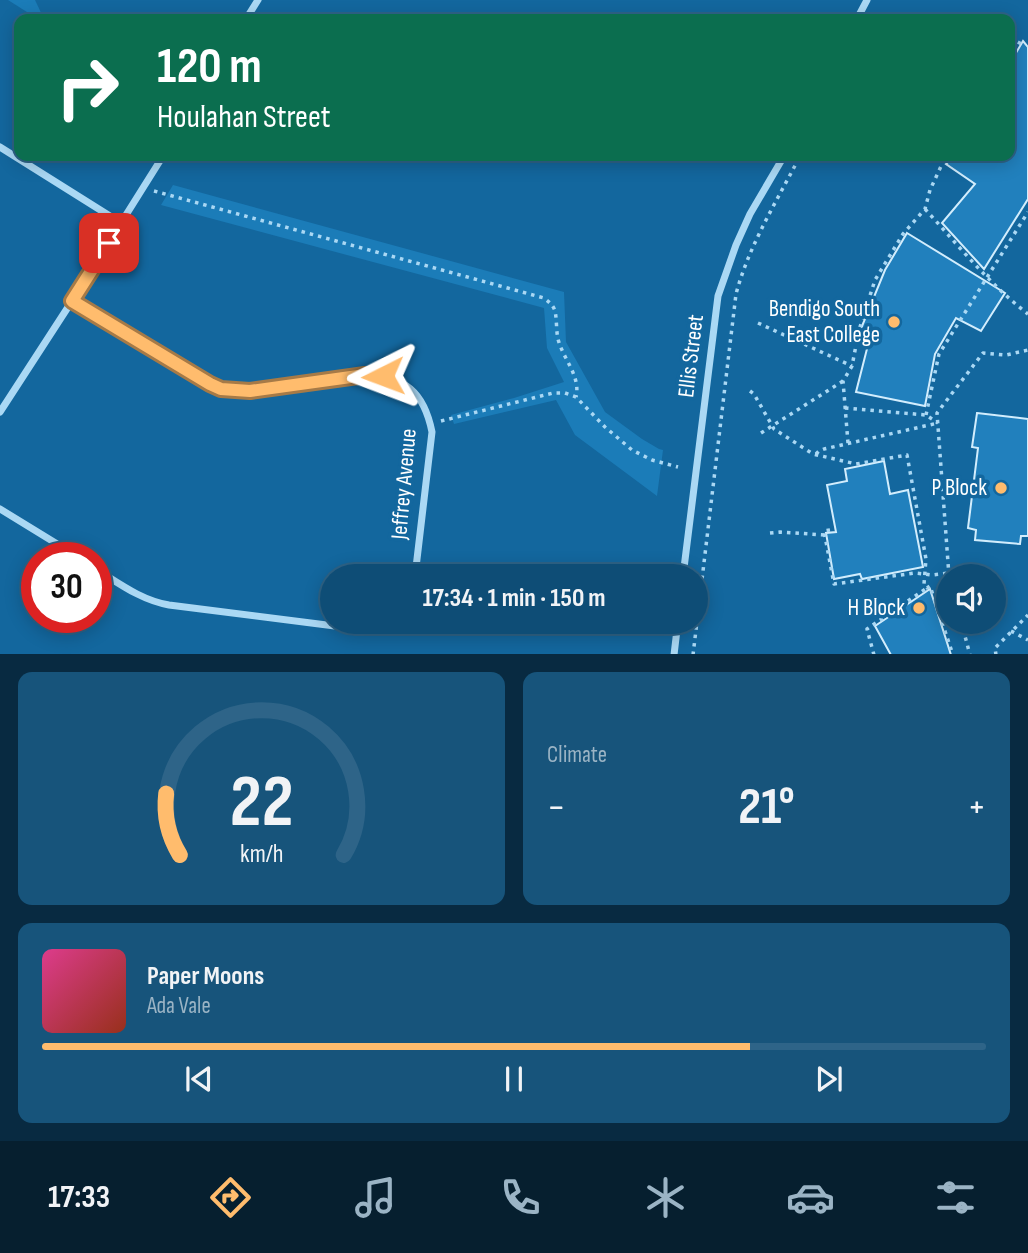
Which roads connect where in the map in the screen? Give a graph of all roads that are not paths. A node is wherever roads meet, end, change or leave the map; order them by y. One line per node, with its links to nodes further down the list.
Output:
1 (22, 161): 4 (street)
2 (160, 161): 4 (street)
3 (781, 161): 10 (street, Ellis Street)
4 (121, 223): 5 (street)
5 (72, 301): 6 (street); 9 (street, Jeffrey Avenue)
6 (0, 412)
7 (0, 509): 8 (street)
8 (54, 542)
9 (416, 564)
10 (684, 564)
11 (112, 579): 12 (street)
12 (320, 624)
13 (676, 634): 14 (street)
14 (674, 654)

